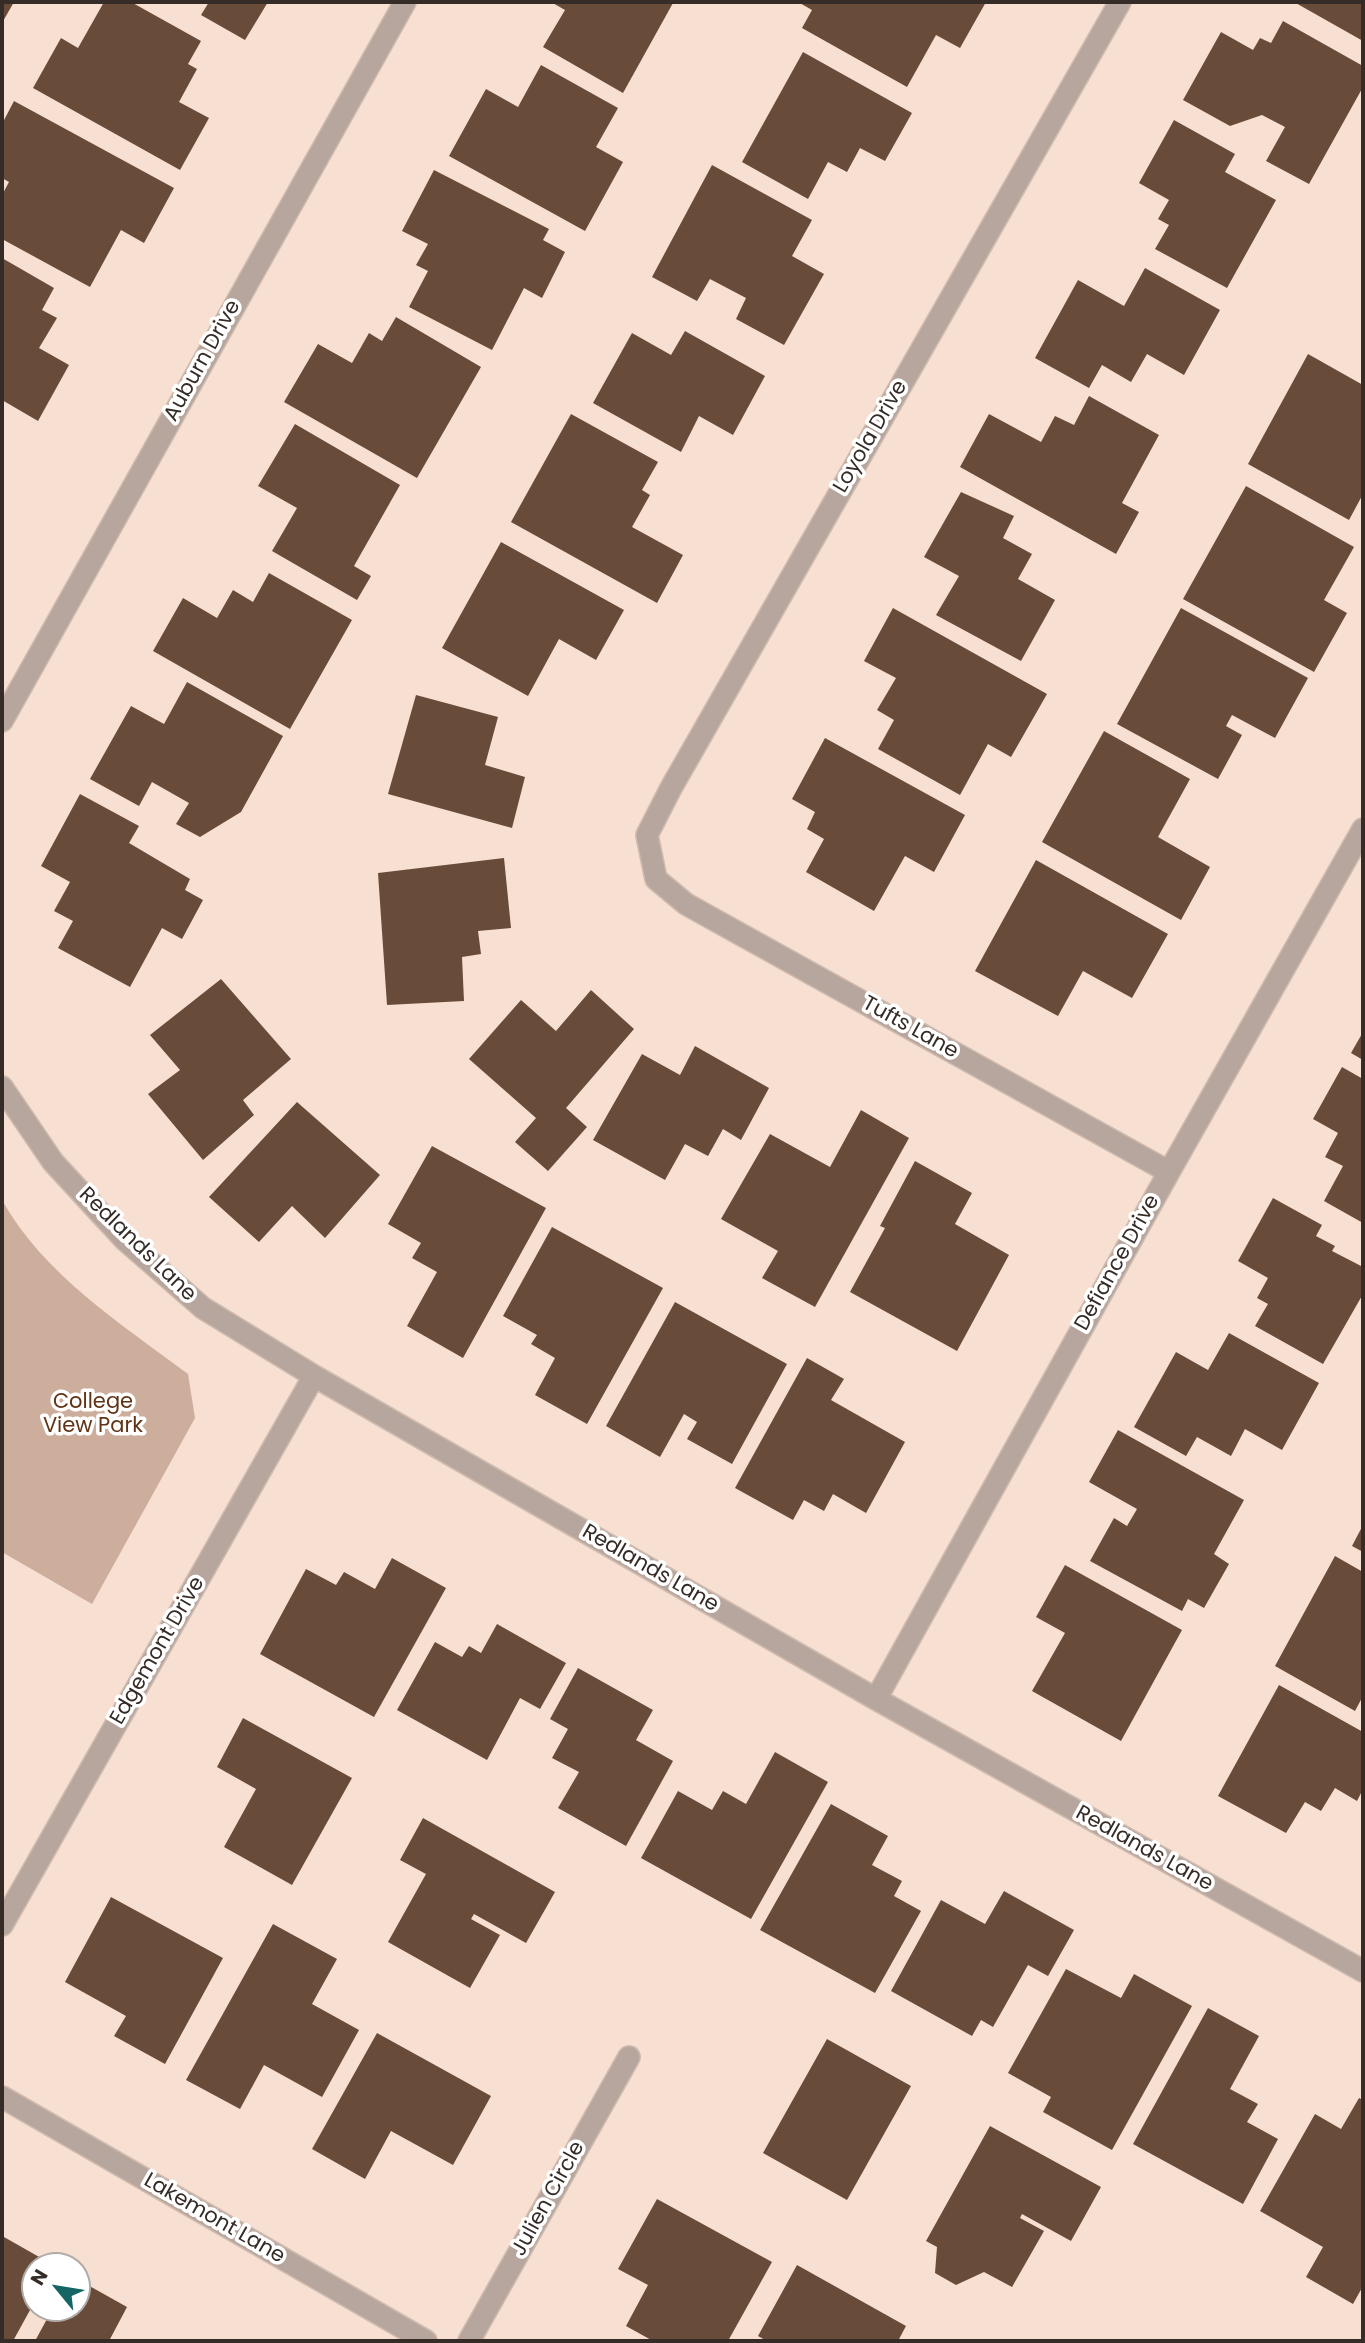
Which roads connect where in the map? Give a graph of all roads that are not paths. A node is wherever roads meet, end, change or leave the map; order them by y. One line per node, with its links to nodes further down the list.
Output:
1 (405, 2): 3 (street, Auburn Drive)
2 (1120, 2): 5 (street, Loyola Drive)
3 (2, 721)
4 (1363, 829): 7 (street, Defiance Drive)
5 (656, 879): 7 (street, Tufts Lane)
6 (2, 1087): 8 (street, Redlands Lane)
7 (1169, 1172): 9 (street, Defiance Drive)
8 (314, 1376): 9 (street, Redlands Lane); 10 (street, Edgemont Drive)
9 (876, 1699): 11 (street, Redlands Lane)
10 (2, 1925)
11 (1363, 1971)
12 (629, 2057): 15 (street, Julien Circle)
13 (2, 2097): 14 (street, Lakemont Lane)
14 (426, 2341)
15 (468, 2341)

